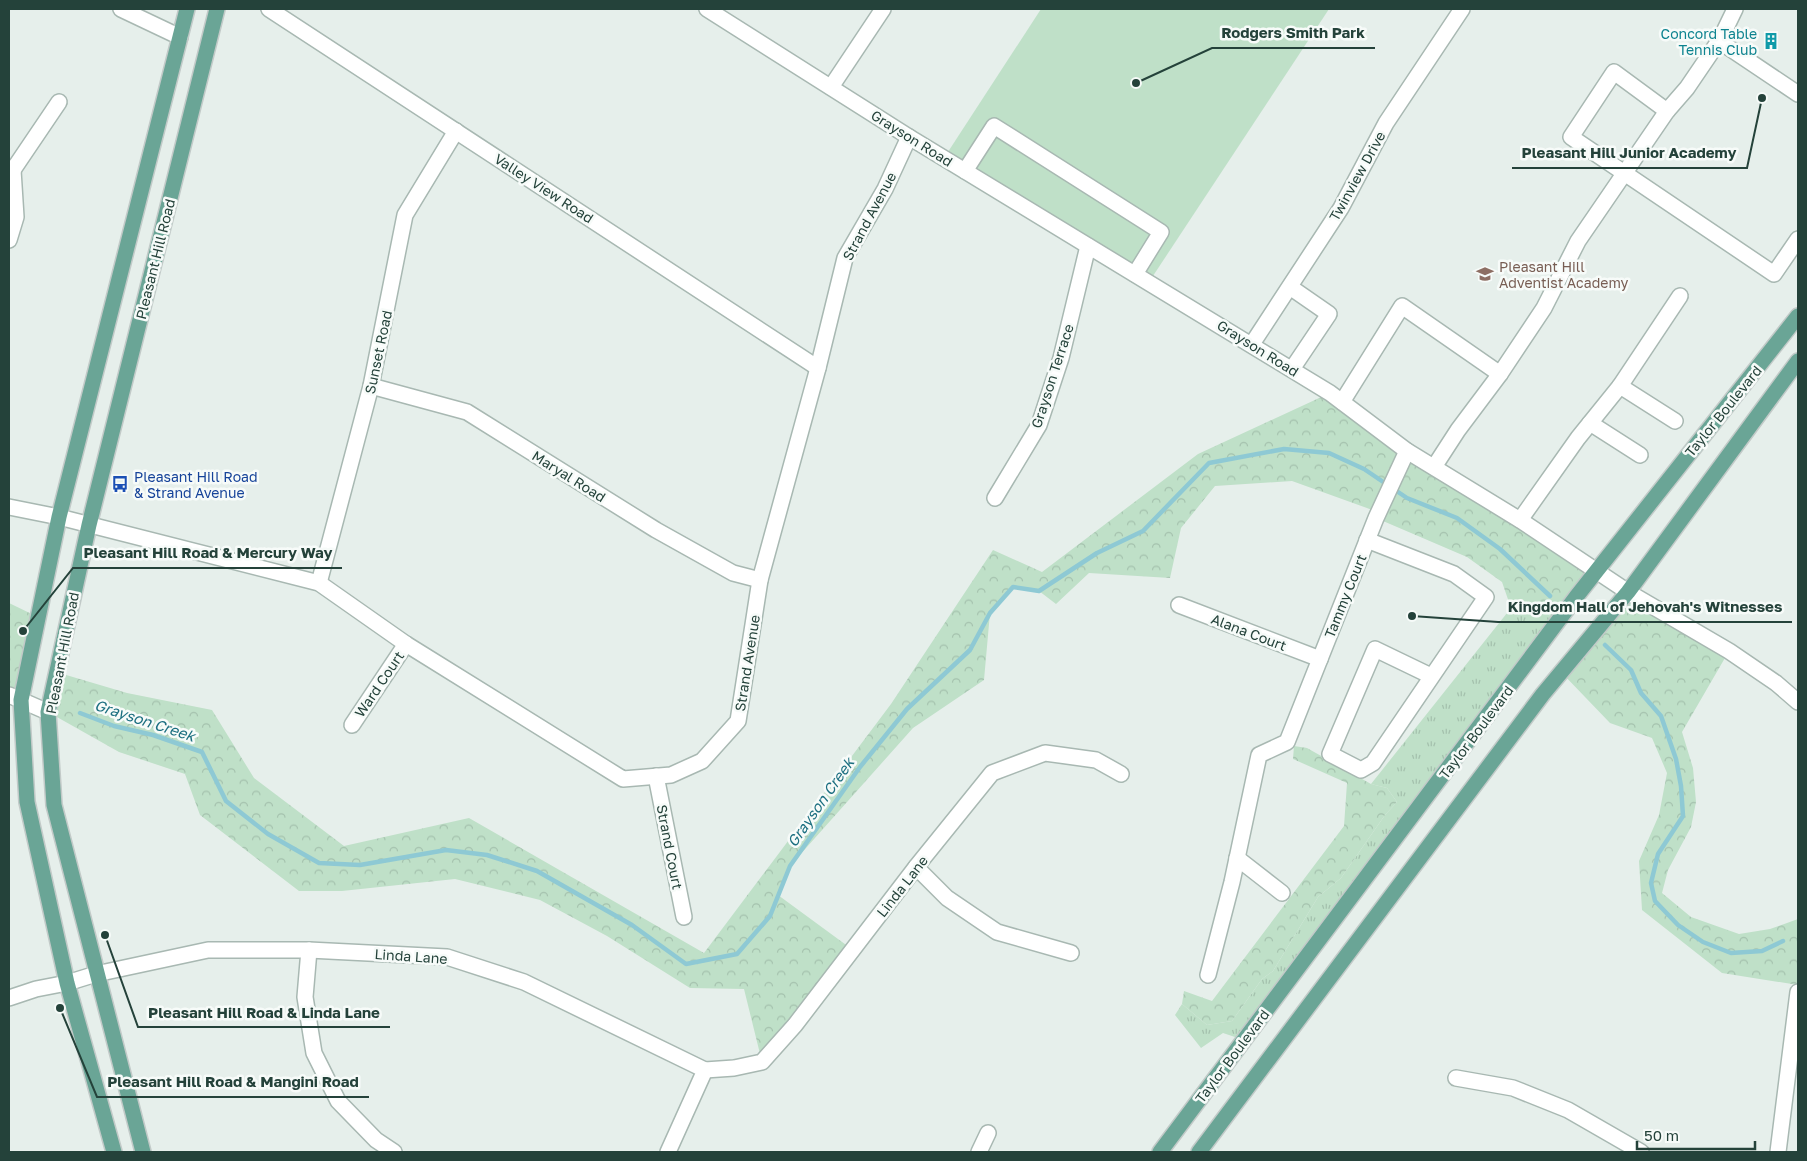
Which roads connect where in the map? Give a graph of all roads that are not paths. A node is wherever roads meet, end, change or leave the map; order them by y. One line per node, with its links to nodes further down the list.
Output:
1 (121, 9): 9 (street)
2 (187, 9): 9 (main road, Pleasant Hill Road)
3 (217, 9): 44 (main road, Pleasant Hill Road)
4 (270, 9): 15 (street, Valley View Road)
5 (708, 9): 11 (street, Grayson Road)
6 (884, 9): 11 (street)
7 (1462, 9): 24 (street, Twinview Drive)
8 (1735, 9): 10 (street)
9 (180, 37): 42 (main road, Pleasant Hill Road)
10 (1719, 41): 12 (street); 14 (street)
11 (831, 87): 16 (street, Grayson Road)
12 (1798, 94)
13 (59, 102): 17 (street)
14 (1668, 111): 19 (street); 19 (street)
15 (456, 131): 29 (street, Valley View Road); 32 (street, Sunset Road)
16 (909, 137): 18 (street, Grayson Road); 29 (street, Strand Avenue)
17 (11, 169): 21 (street)
18 (965, 171): 22 (street, Grayson Road); 23 (street)
19 (1625, 173): 20 (street); 31 (street)
20 (1798, 239)
21 (9, 240)
22 (1088, 246): 23 (street, Grayson Road); 40 (street, Grayson Terrace)
23 (1135, 274): 27 (street, Grayson Road)
24 (1290, 287): 27 (street, Twinview Drive); 30 (street)
25 (1680, 296): 33 (street)
26 (1798, 316): 46 (main road, Taylor Boulevard)
27 (1252, 344): 30 (street, Grayson Road)
28 (1798, 361): 49 (main road, Taylor Boulevard)
29 (818, 368): 47 (street, Strand Avenue)
30 (1292, 369): 34 (street, Grayson Road)
31 (1500, 374): 34 (street); 39 (street)
32 (372, 386): 47 (street, Maryal Road); 48 (street, Sunset Road)
33 (1620, 386): 35 (street); 36 (street)
34 (1342, 402): 37 (street, Grayson Road)
35 (1675, 421)
36 (1590, 423): 38 (street); 43 (street)
37 (1407, 451): 39 (street, Grayson Road); 45 (street, Tammy Court)
38 (1640, 455)
39 (1434, 467): 43 (street, Grayson Road)
40 (995, 498)
41 (9, 507): 42 (street, Strand Avenue)
42 (59, 517): 44 (street, Strand Avenue); 54 (main road, Pleasant Hill Road)
43 (1520, 520): 46 (street, Grayson Road)
44 (89, 525): 48 (street, Strand Avenue); 56 (main road, Pleasant Hill Road)
45 (1367, 540): 52 (street, Tammy Court); 53 (street)
46 (1598, 570): 49 (street, Grayson Road); 79 (main road, Taylor Boulevard)
47 (760, 580): 59 (street, Strand Avenue)
48 (319, 583): 51 (street, Strand Avenue)
49 (1628, 592): 55 (street, Grayson Road); 80 (main road, Taylor Boulevard)
50 (1179, 605): 52 (street, Alana Court)
51 (406, 644): 57 (street, Ward Court); 59 (street, Strand Avenue)
52 (1320, 659): 60 (street, Tammy Court)
53 (1432, 676): 53 (street)
54 (15, 697): 56 (street); 68 (main road, Pleasant Hill Road)
55 (1798, 702)
56 (48, 712): 66 (main road, Pleasant Hill Road)
57 (352, 725)
58 (1121, 774): 61 (street, Linda Lane)
59 (656, 776): 63 (street, Strand Court)
60 (1236, 858): 62 (street); 67 (street)
61 (916, 867): 65 (street); 71 (street, Linda Lane)
62 (1282, 893)
63 (684, 917)
64 (309, 950): 66 (street, Linda Lane); 71 (street, Linda Lane); 76 (street)
65 (1071, 953)
66 (96, 974): 68 (street, Linda Lane); 75 (main road, Pleasant Hill Road)
67 (1208, 974)
68 (67, 983): 70 (street, Linda Lane); 74 (main road, Pleasant Hill Road)
69 (1798, 992): 82 (street)
70 (9, 998)
71 (705, 1070): 77 (street)
72 (1456, 1078): 81 (street)
73 (988, 1133): 78 (street)
74 (114, 1152)
75 (143, 1152)
76 (394, 1152)
77 (668, 1152)
78 (979, 1152)
79 (1160, 1152)
80 (1199, 1152)
81 (1641, 1152)
82 (1778, 1152)

